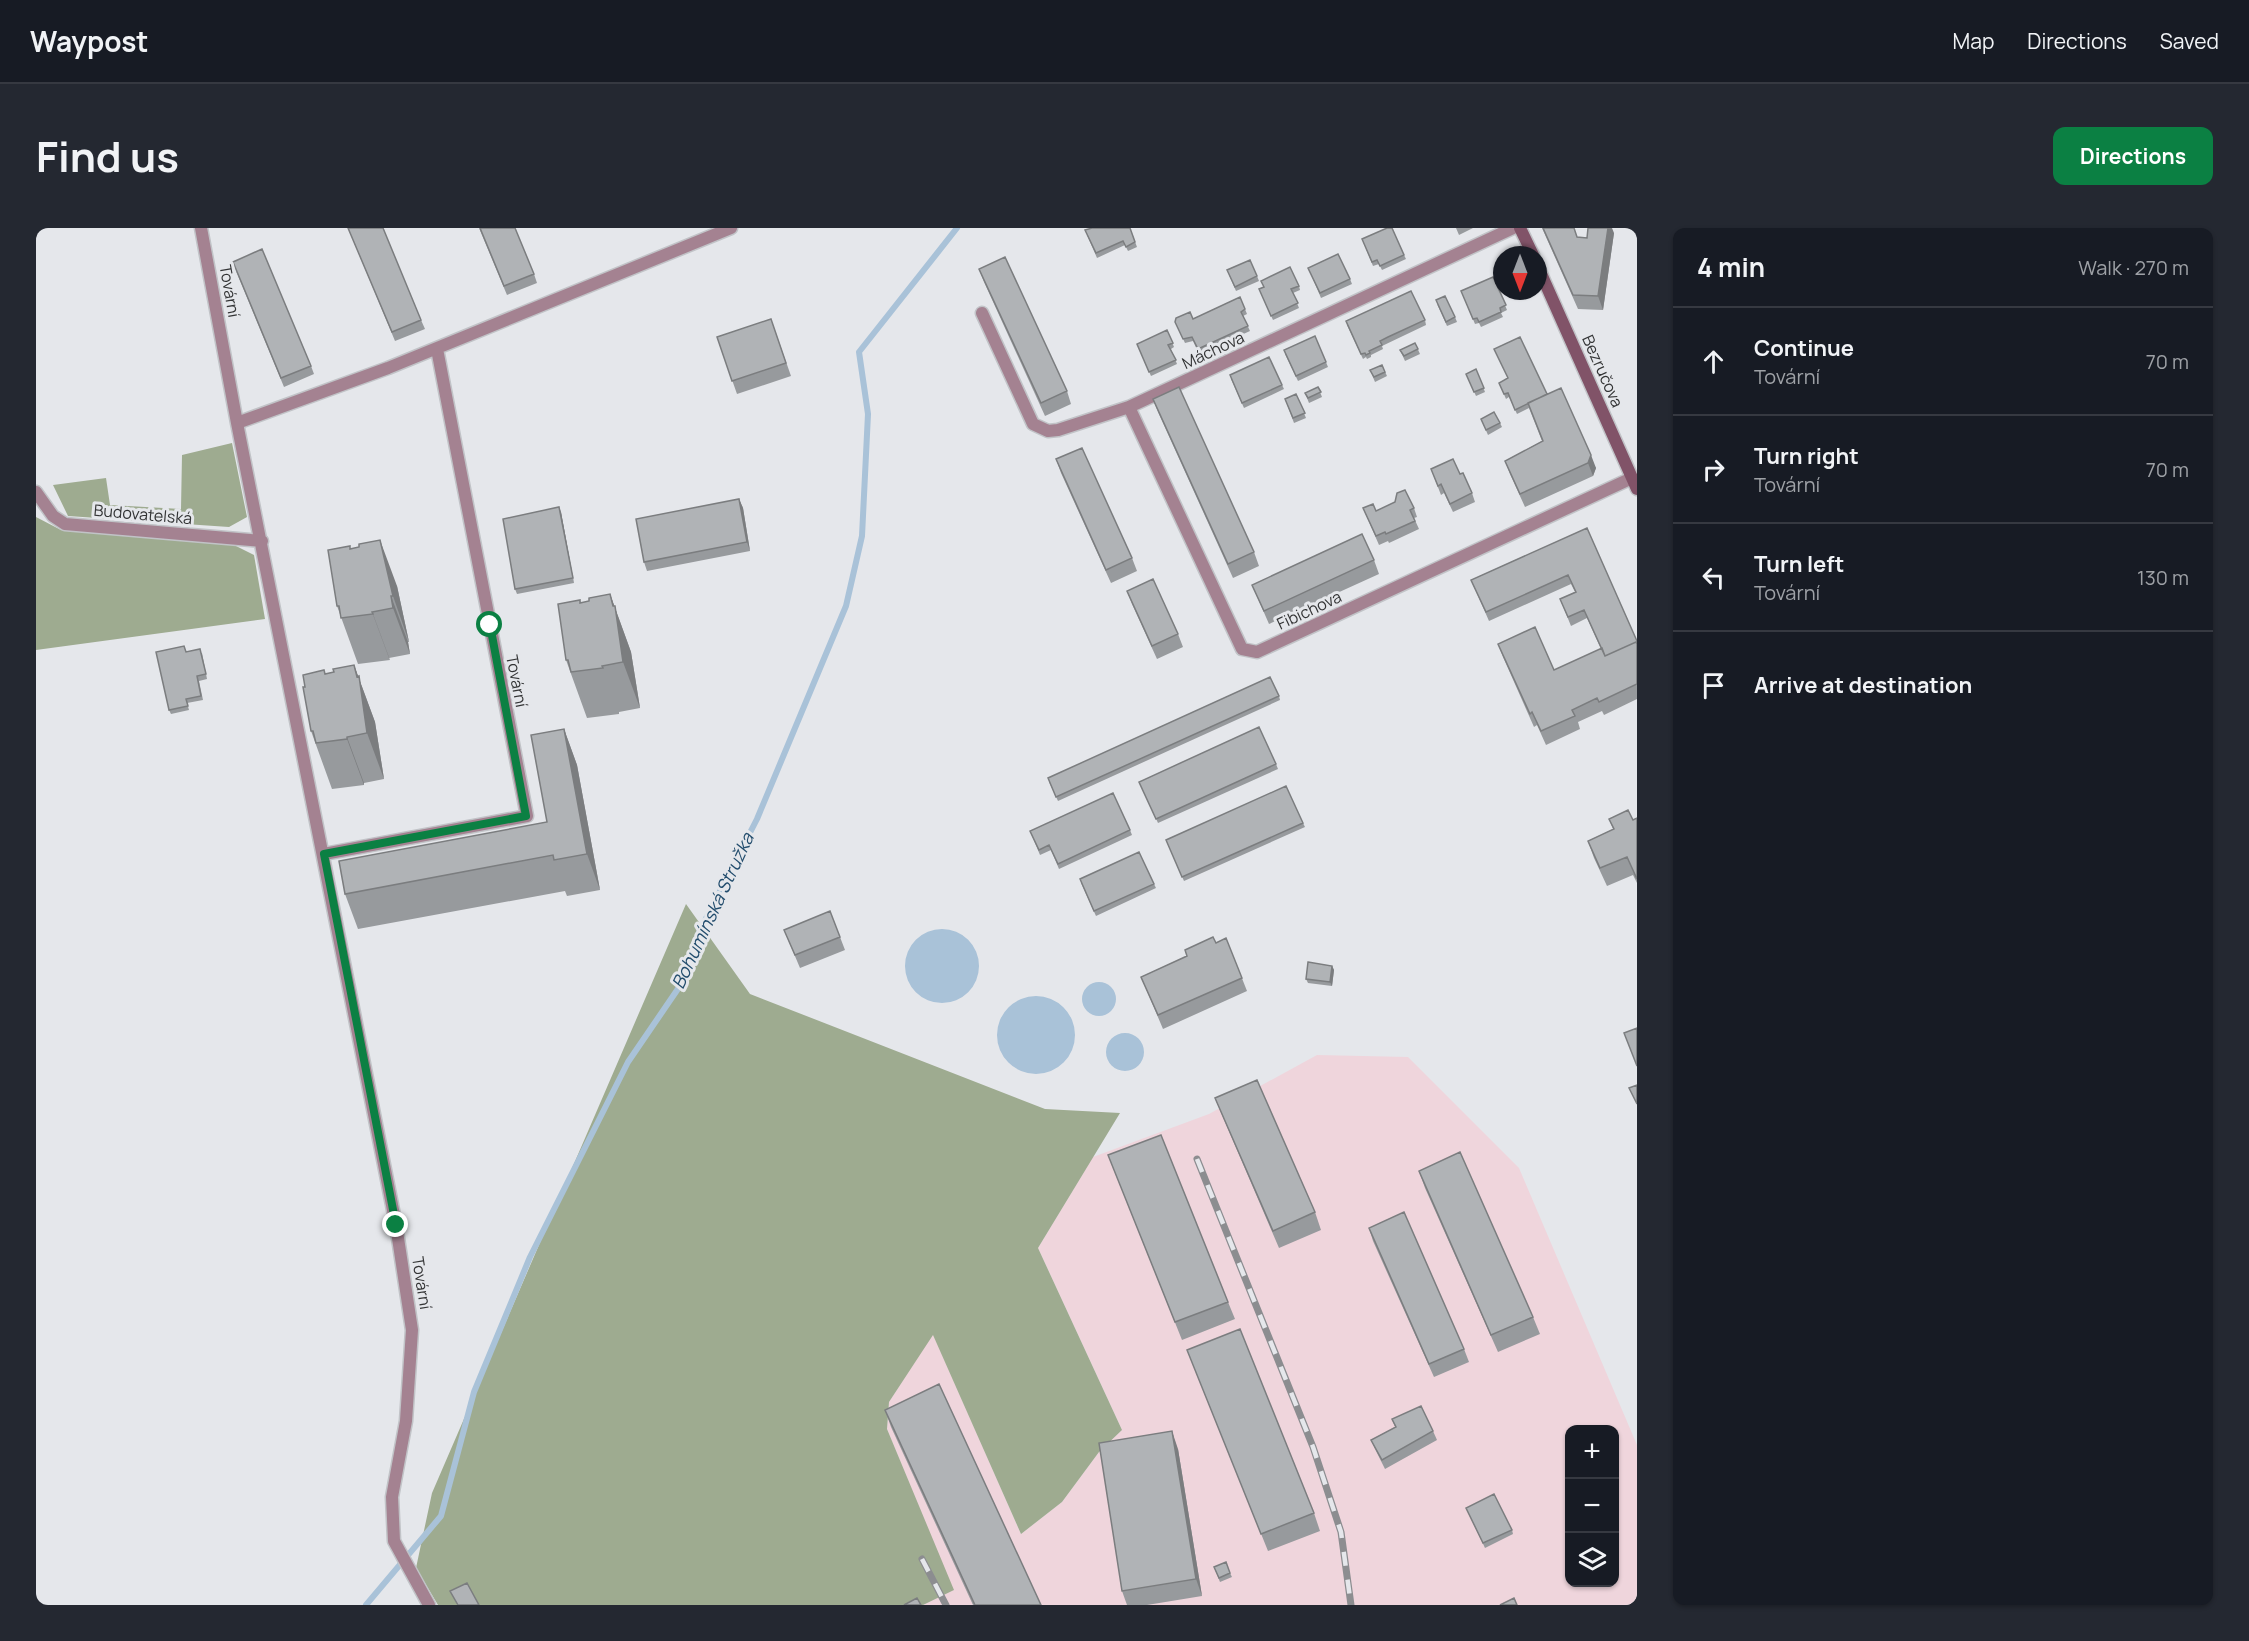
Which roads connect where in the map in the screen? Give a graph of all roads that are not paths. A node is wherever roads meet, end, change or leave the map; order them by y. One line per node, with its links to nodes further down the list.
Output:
1 (201, 228): 10 (street, Tovární)
2 (731, 228): 8 (street)
3 (1513, 228): 9 (street, Máchova)
4 (1520, 228): 5 (main road)
5 (1529, 246)
6 (1547, 287): 11 (main road, Bezručova)
7 (982, 313): 9 (street, Máchova)
8 (437, 349): 10 (street); 14 (street, Tovární)
9 (1130, 406): 11 (street, Fibichova)
10 (237, 423): 13 (street, Tovární)
11 (1634, 483)
12 (36, 492): 13 (street, Budovatelská)
13 (262, 541): 14 (street, Tovární)
14 (324, 854): 15 (street, Tovární)
15 (429, 1605)

